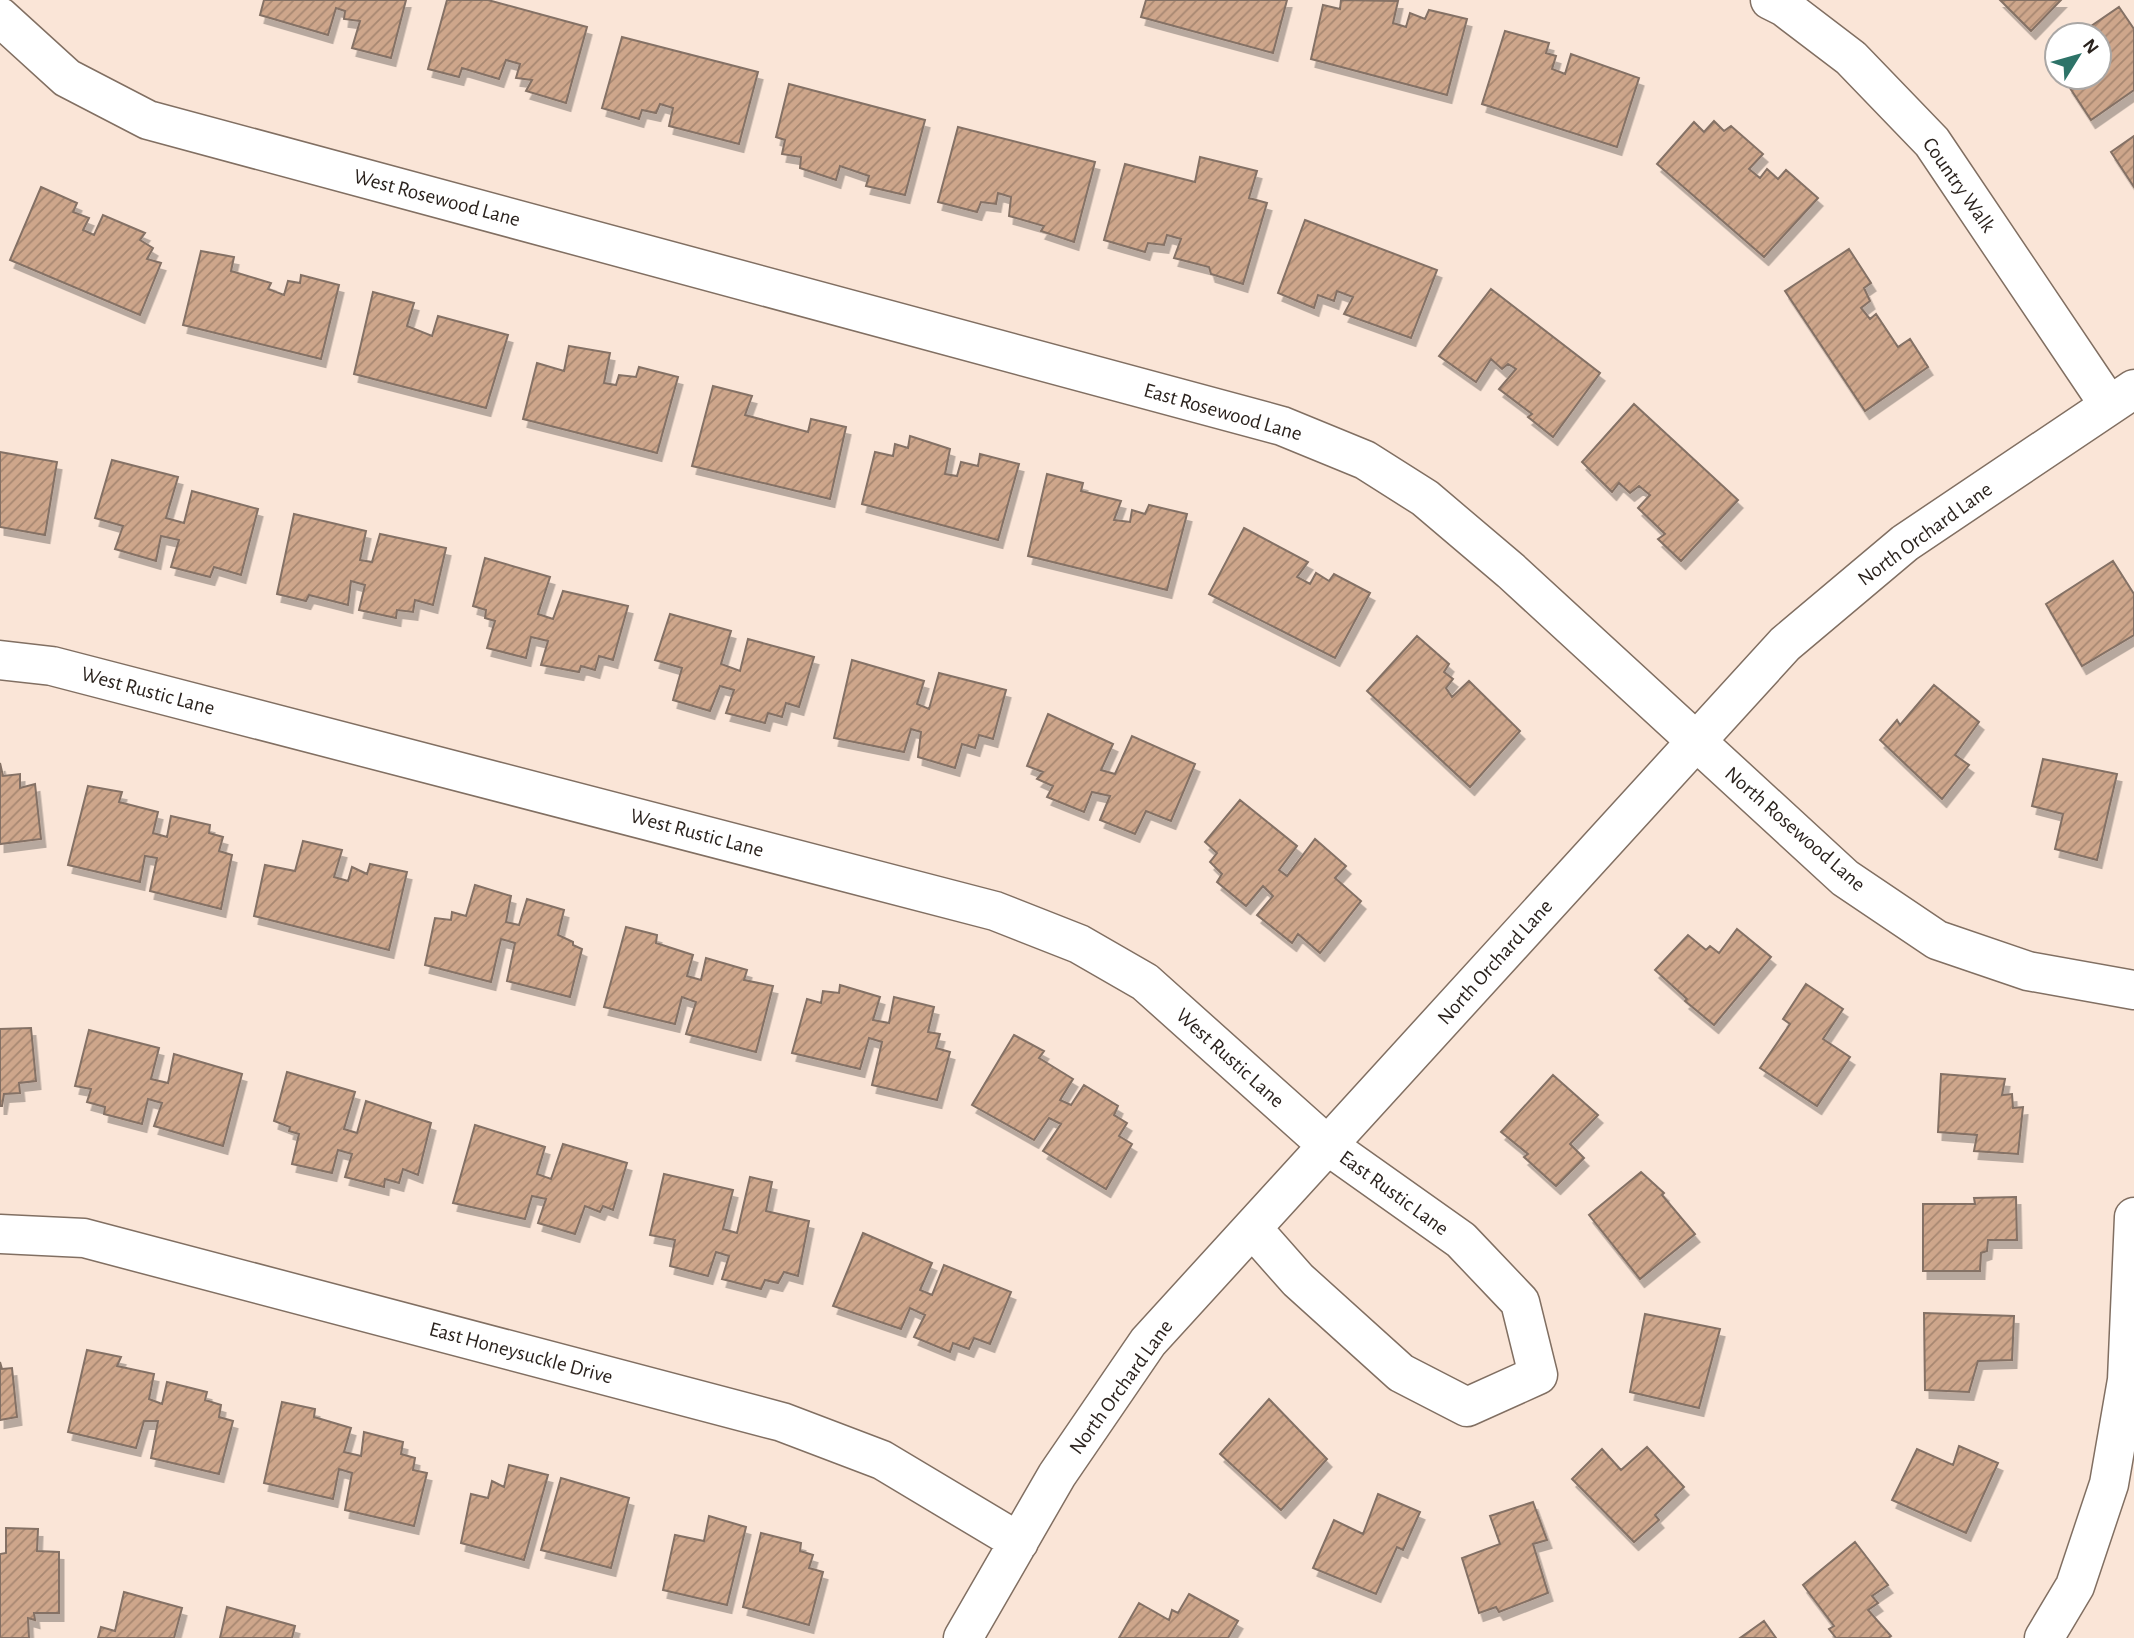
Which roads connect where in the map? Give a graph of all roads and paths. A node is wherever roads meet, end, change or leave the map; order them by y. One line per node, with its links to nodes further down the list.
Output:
1 (1770, 0): 4 (street, Country Walk)
2 (0, 17): 3 (street, West Rosewood Lane)
3 (902, 323): 6 (street, East Rosewood Lane)
4 (2122, 397): 6 (street, North Orchard Lane)
5 (0, 660): 8 (street, West Rustic Lane)
6 (1696, 741): 7 (street, North Rosewood Lane); 8 (street, North Orchard Lane)
7 (2134, 990)
8 (1327, 1145): 10 (street, North Orchard Lane); 10 (street, East Rustic Lane)
9 (2134, 1217): 12 (street)
10 (1252, 1228): 14 (street, North Orchard Lane)
11 (0, 1234): 14 (street, East Honeysuckle Drive)
12 (2128, 1406): 13 (street)
13 (2122, 1496): 16 (street)
14 (1019, 1542): 15 (street, North Orchard Lane)
15 (963, 1638)
16 (2044, 1638)

